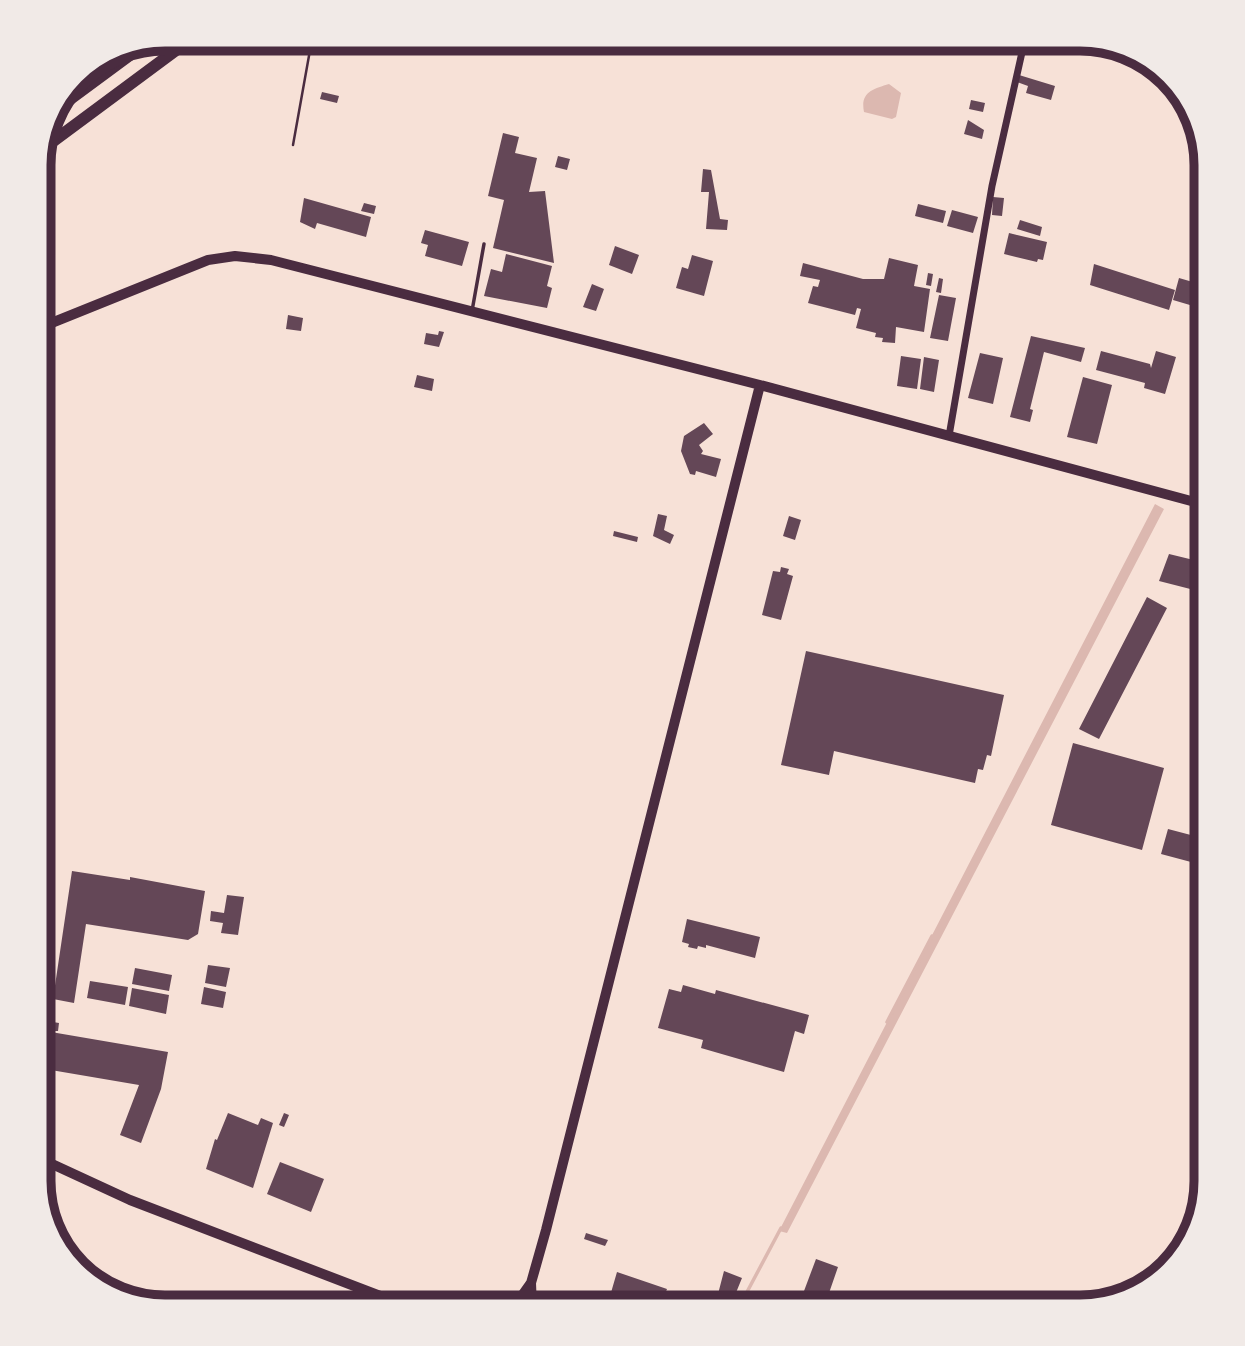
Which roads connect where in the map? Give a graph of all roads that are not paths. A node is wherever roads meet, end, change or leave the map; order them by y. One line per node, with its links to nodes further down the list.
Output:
1 (174, 51): 5 (highway)
2 (1022, 51): 10 (street)
3 (126, 58): 4 (highway)
4 (73, 97)
5 (54, 140)
6 (484, 244): 7 (lane)
7 (472, 311): 8 (main road); 9 (main road)
8 (51, 323)
9 (760, 385): 10 (main road); 13 (main road)
10 (949, 436): 11 (main road)
11 (1194, 502)
12 (51, 1164): 14 (main road)
13 (531, 1283): 15 (main road); 16 (main road)
14 (378, 1295)
15 (522, 1295)
16 (532, 1295)

